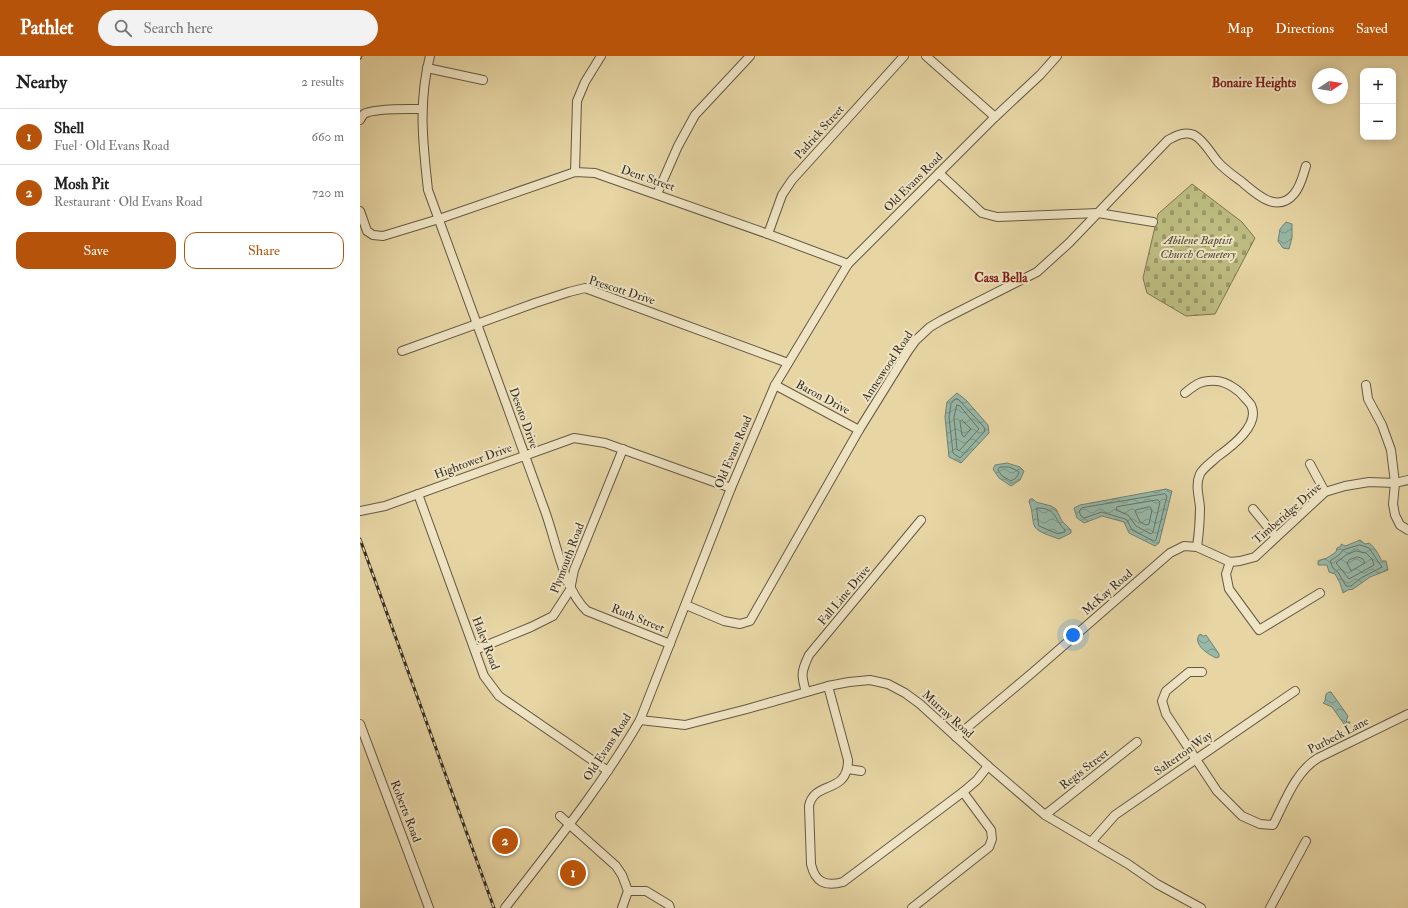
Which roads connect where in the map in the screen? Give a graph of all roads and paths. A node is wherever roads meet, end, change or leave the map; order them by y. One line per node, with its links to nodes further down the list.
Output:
1 (430, 56): 7 (street, Desoto Drive)
2 (600, 56): 13 (street)
3 (750, 56): 15 (street)
4 (904, 56): 20 (street, Padrick Street)
5 (926, 56): 10 (street)
6 (1057, 56): 10 (street, Old Evans Road)
7 (427, 68): 8 (street); 9 (street, Desoto Drive)
8 (484, 80)
9 (422, 109): 11 (street); 18 (street, Desoto Drive)
10 (995, 117): 14 (street, Old Evans Road)
11 (360, 120)
12 (1306, 166): 17 (street, Anneswood Road)
13 (575, 172): 15 (street, Dent Street); 18 (street, Dent Street)
14 (939, 173): 17 (street); 21 (street, Old Evans Road)
15 (657, 194): 20 (street, Dent Street)
16 (360, 211): 18 (street, Dent Street)
17 (1098, 213): 19 (street); 28 (street, Anneswood Road)
18 (439, 219): 22 (street, Desoto Drive)
19 (1153, 222)
20 (768, 234): 21 (street, Dent Street)
21 (848, 264): 24 (street, Old Evans Road)
22 (477, 324): 23 (street, Prescott Drive); 24 (street, Prescott Drive); 30 (street, Desoto Drive)
23 (402, 351)
24 (788, 363): 25 (street, Old Evans Road)
25 (775, 385): 28 (street, Baron Drive); 34 (street, Old Evans Road)
26 (1366, 386): 33 (street)
27 (1185, 393): 42 (street)
28 (859, 430): 46 (street, Anneswood Road)
29 (623, 449): 30 (street, Hightower Drive); 34 (street, Hightower Drive); 44 (street, Plymouth Road)
30 (525, 455): 36 (street, Hightower Drive); 44 (street, Desoto Drive)
31 (1310, 464): 35 (street)
32 (1408, 480): 33 (street, Timberidge Drive)
33 (1394, 483): 35 (street, Timberidge Drive); 40 (street)
34 (730, 488): 46 (street, Old Evans Road)
35 (1325, 492): 41 (street, Timberidge Drive)
36 (418, 494): 38 (street, Hightower Drive); 49 (street, Haley Road)
37 (1253, 509): 41 (street)
38 (360, 512)
39 (922, 520): 53 (street, Fall Line Drive)
40 (1408, 530)
41 (1276, 537): 43 (street, Timberidge Drive)
42 (1197, 546): 43 (street); 57 (street, McKay Road)
43 (1230, 562): 45 (street)
44 (570, 590): 47 (street, Desoto Drive); 49 (street, Plymouth Road)
45 (1320, 593)
46 (686, 605): 48 (street, Old Evans Road)
47 (597, 614): 48 (street, Ruth Street)
48 (670, 644): 55 (street, Old Evans Road)
49 (475, 650): 62 (street, Haley Road)
50 (1202, 672): 59 (street)
51 (828, 686): 53 (street, Murray Road); 57 (street, Murray Road); 61 (street)
52 (1295, 691): 59 (street, Salterton Way)
53 (806, 692): 55 (street, Murray Road)
54 (1408, 714): 59 (street, Purbeck Lane)
55 (640, 720): 62 (street, Old Evans Road)
56 (360, 724): 71 (street, Roberts Road)
57 (956, 737): 60 (street, Murray Road)
58 (1137, 742): 65 (street, Regis Street)
59 (1196, 759): 69 (street, Salterton Way)
60 (988, 766): 64 (street); 65 (street, Murray Road)
61 (848, 769): 63 (street); 64 (street)
62 (608, 771): 67 (street, Old Evans Road)
63 (861, 771)
64 (963, 792): 75 (street)
65 (1045, 815): 69 (street, Murray Road)
66 (560, 816): 67 (street)
67 (569, 823): 70 (street); 72 (street, Old Evans Road)
68 (1306, 841): 77 (street)
69 (1091, 842): 76 (street, Murray Road)
70 (628, 890): 73 (street); 74 (street)
71 (429, 908)
72 (505, 908)
73 (622, 908)
74 (670, 908)
75 (912, 908)
76 (1201, 908)
77 (1270, 908)

